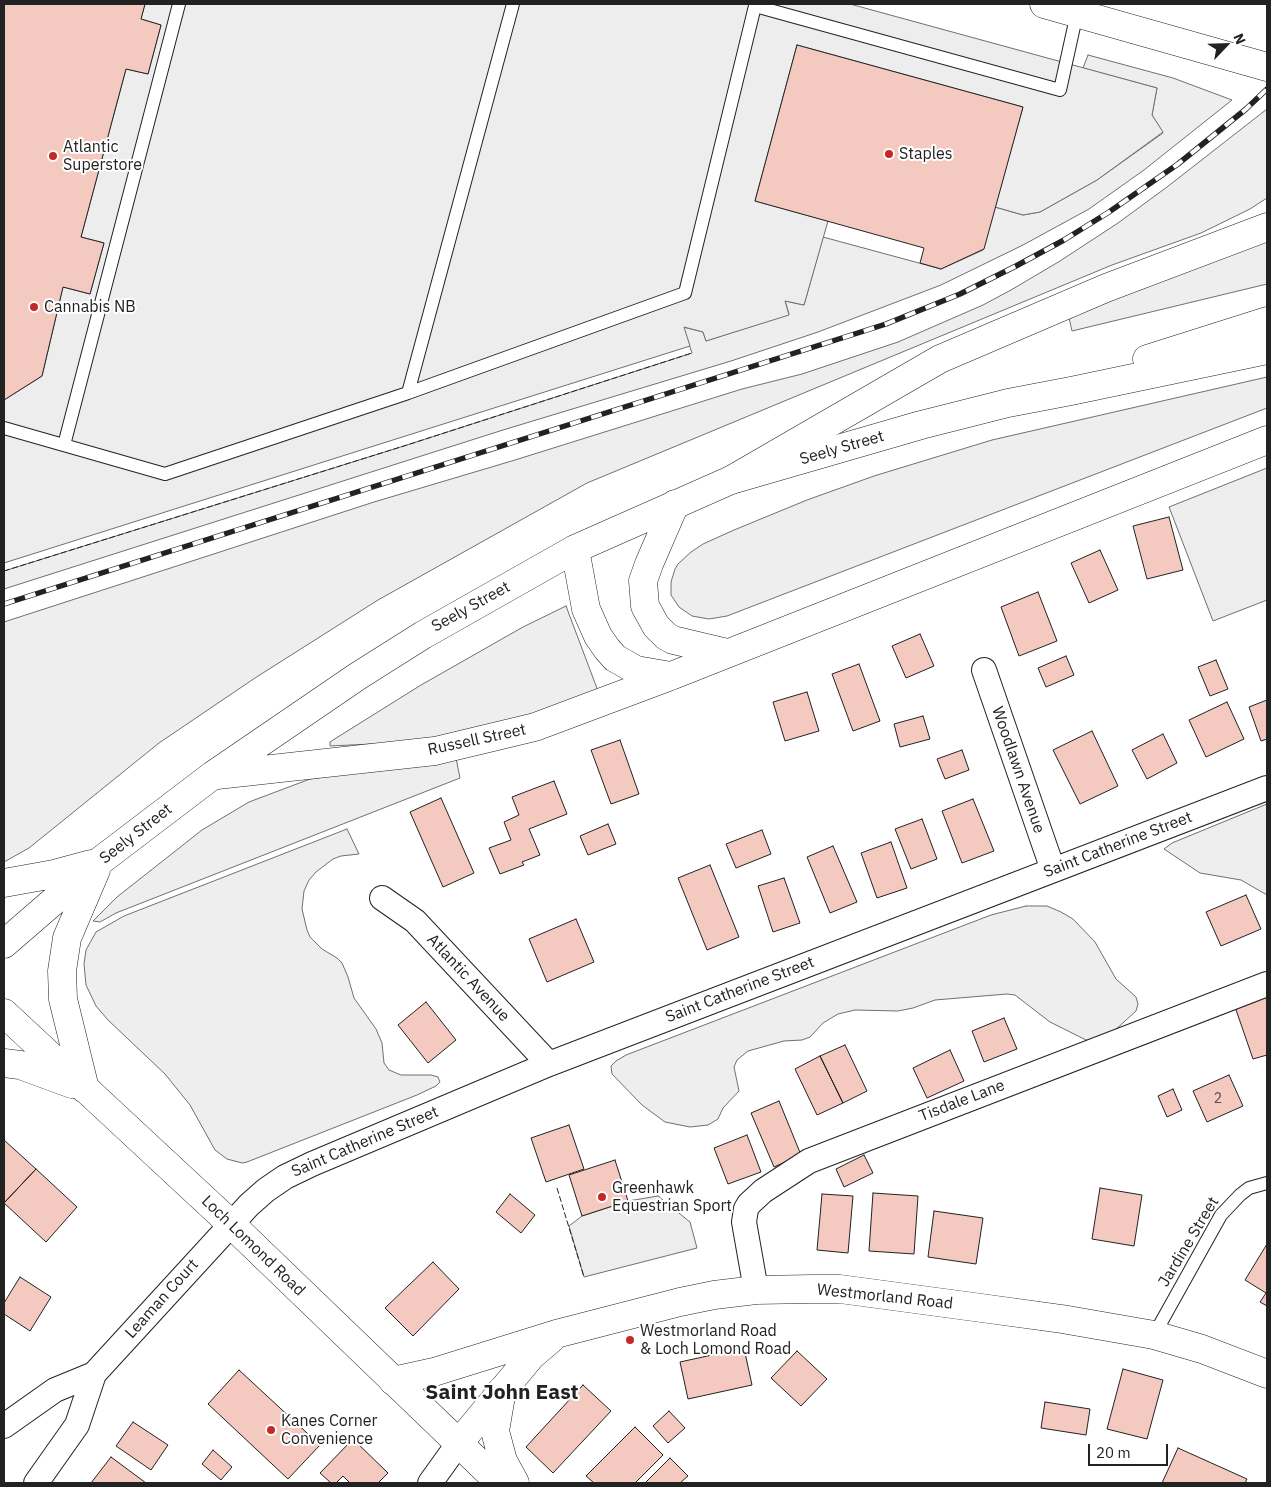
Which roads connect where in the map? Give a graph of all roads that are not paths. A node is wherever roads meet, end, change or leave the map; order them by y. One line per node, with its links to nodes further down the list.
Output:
1 (179, 4): 13 (lane)
2 (513, 4): 9 (lane)
3 (1044, 4): 4 (main road)
4 (1077, 13): 5 (main road); 9 (lane)
5 (1267, 67)
6 (1263, 228): 14 (main road)
7 (1267, 321): 10 (main road, Seely Street)
8 (1267, 350): 10 (main road, Seely Street)
9 (408, 393): 13 (lane)
10 (1008, 403): 14 (main road, Seely Street)
11 (4, 428): 13 (lane)
12 (1267, 440): 17 (main road, Russell Street)
13 (64, 445)
14 (730, 480): 15 (main road, Seely Street)
15 (675, 504): 16 (main road, Seely Street); 17 (main road)
16 (575, 549): 19 (main road); 20 (main road, Seely Street)
17 (728, 653): 19 (main road, Russell Street)
18 (984, 670): 23 (street, Woodlawn Avenue)
19 (671, 676): 20 (main road, Russell Street)
20 (213, 775): 22 (main road, Seely Street)
21 (1267, 788): 23 (street, Saint Catherine Street)
22 (100, 862): 24 (main road); 26 (main road, Seely Street); 31 (main road)
23 (1053, 870): 30 (street, Saint Catherine Street)
24 (4, 883)
25 (382, 898): 30 (street, Atlantic Avenue)
26 (4, 944)
27 (1267, 984): 34 (street, Tisdale Lane)
28 (4, 1013): 31 (main road, Loch Lomond Road)
29 (4, 1062): 31 (main road)
30 (549, 1064): 33 (street, Saint Catherine Street)
31 (85, 1089): 33 (main road, Loch Lomond Road)
32 (1267, 1183): 36 (lane, Jardine Street)
33 (231, 1224): 37 (street, Leaman Court); 39 (main road, Loch Lomond Road)
34 (756, 1290): 35 (main road, Westmorland Road); 36 (main road, Westmorland Road)
35 (556, 1334): 39 (main road); 40 (main road, Westmorland Road)
36 (1154, 1335): 38 (main road, Westmorland Road)
37 (94, 1374): 41 (street, Leaman Court); 43 (street, Leaman Court)
38 (1267, 1374)
39 (393, 1380): 42 (main road, Loch Lomond Road)
40 (502, 1389): 42 (main road, Westmorland Road); 46 (main road)
41 (4, 1426)
42 (458, 1444): 44 (street); 45 (main road, Loch Lomond Road)
43 (36, 1483)
44 (430, 1483)
45 (500, 1483)
46 (515, 1483)

